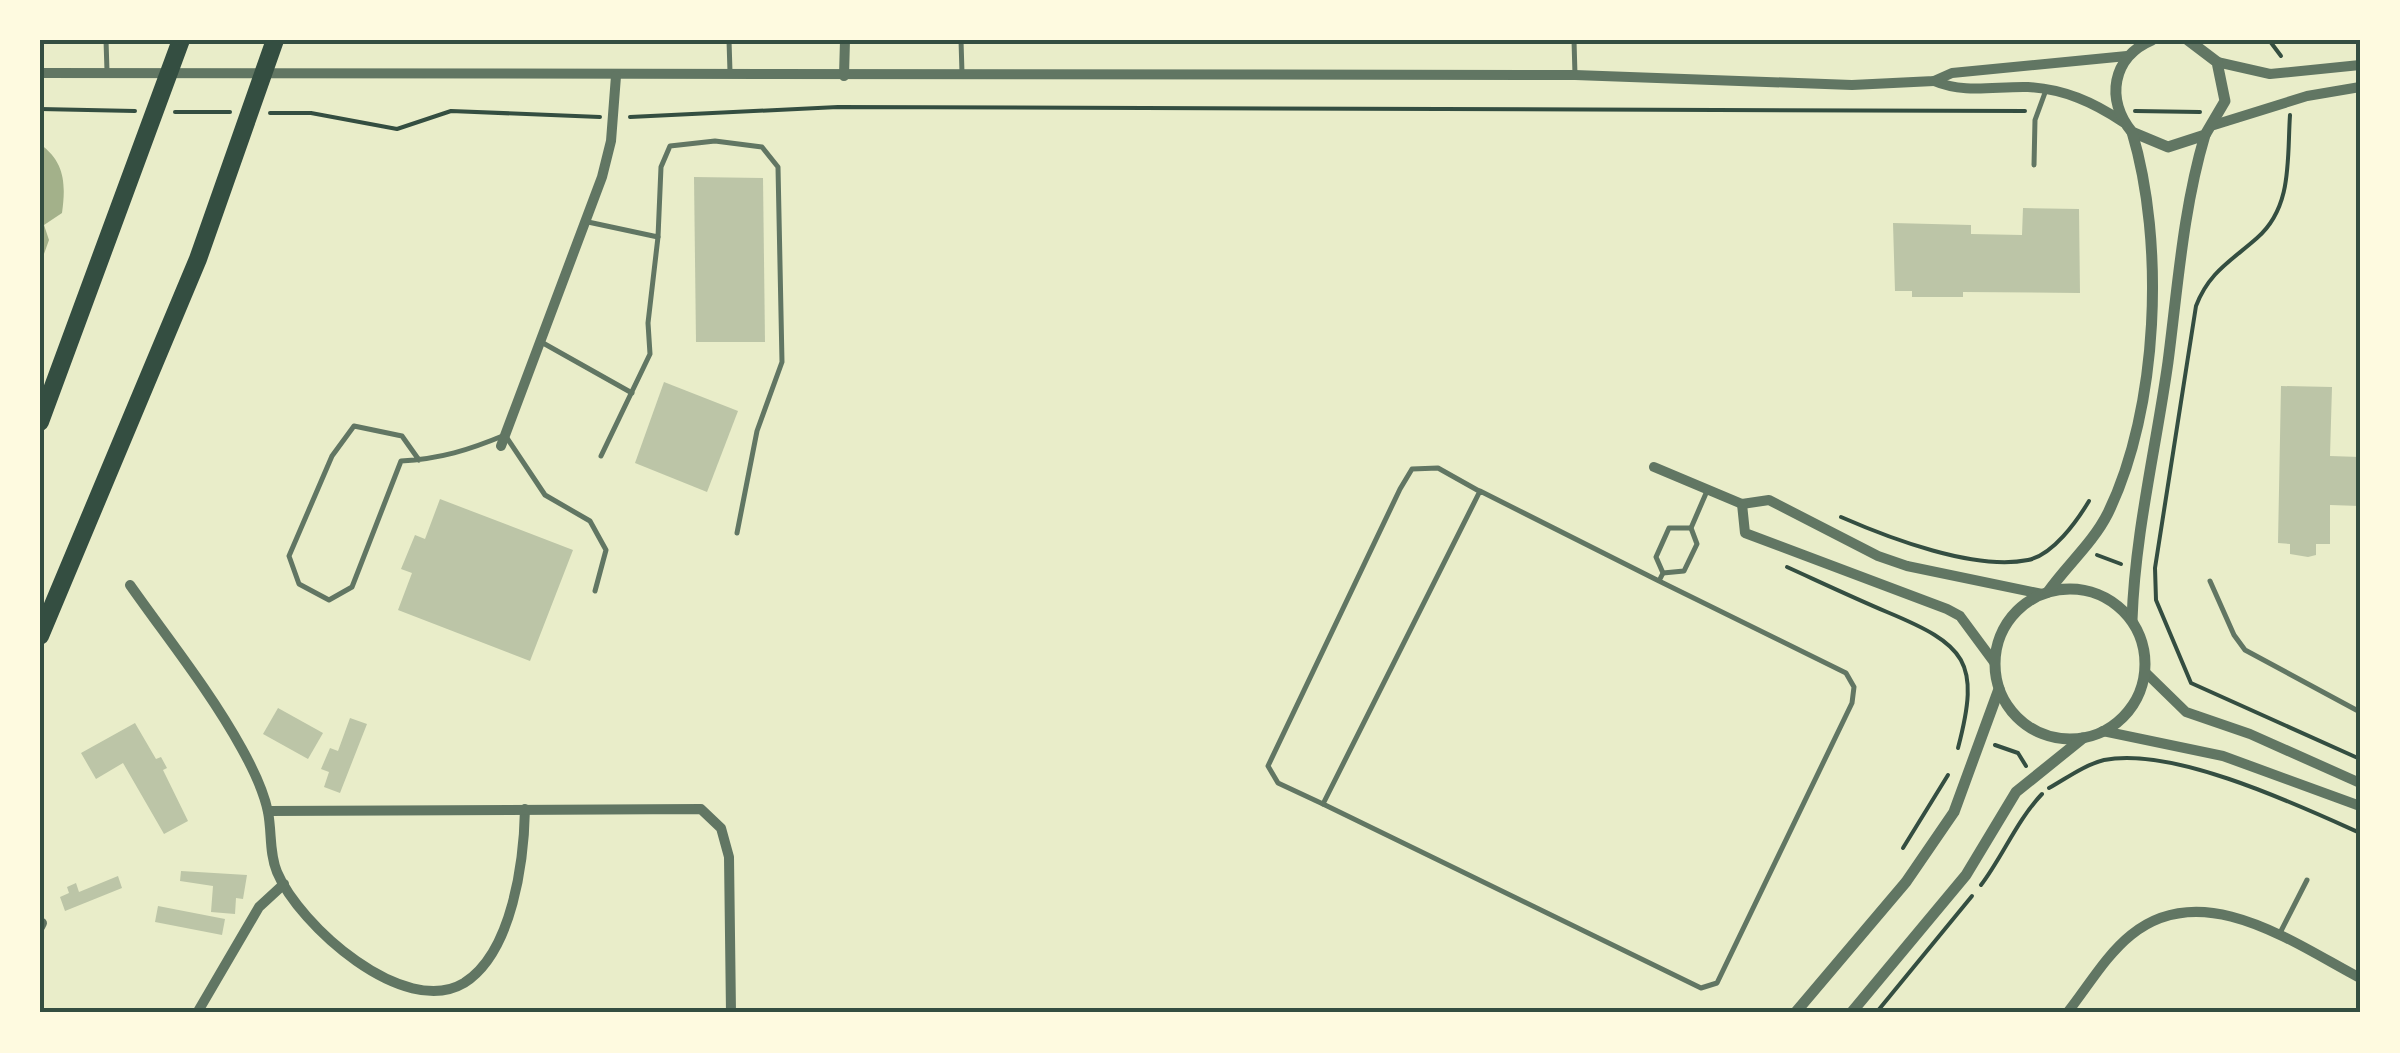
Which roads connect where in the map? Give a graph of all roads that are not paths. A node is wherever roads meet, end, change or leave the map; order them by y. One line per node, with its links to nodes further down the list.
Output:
1 (106, 40): 14 (lane)
2 (181, 40): 30 (highway)
3 (275, 40): 47 (highway)
4 (729, 40): 17 (lane)
5 (844, 40): 18 (street)
6 (960, 40): 19 (lane)
7 (1574, 40): 15 (lane)
8 (2152, 40): 10 (street)
9 (2188, 40): 11 (street)
10 (2133, 49): 20 (street); 23 (street)
11 (2210, 51): 12 (street); 24 (street)
12 (2360, 66)
13 (40, 73): 14 (street)
14 (107, 74): 16 (street)
15 (1574, 75): 19 (street); 20 (street)
16 (616, 76): 17 (street); 26 (street)
17 (730, 76): 18 (street)
18 (844, 76): 19 (street)
19 (962, 76)
20 (1934, 81): 22 (street)
21 (2360, 87): 24 (street)
22 (2046, 89): 23 (street); 25 (lane)
23 (2124, 122): 24 (street); 45 (street)
24 (2210, 130): 46 (street)
25 (2034, 165)
26 (585, 222): 27 (lane); 28 (street)
27 (658, 237): 29 (lane); 39 (lane)
28 (540, 342): 29 (lane); 31 (street)
29 (632, 393): 32 (lane)
30 (40, 422)
31 (503, 440): 33 (lane); 44 (lane)
32 (601, 456)
33 (418, 460): 33 (lane)
34 (1654, 468): 35 (street)
35 (1708, 490): 37 (street); 38 (lane)
36 (1480, 491): 42 (lane); 55 (lane); 55 (lane)
37 (1742, 504): 45 (street); 48 (street)
38 (1690, 528): 40 (lane); 40 (lane)
39 (737, 533)
40 (1663, 573): 42 (lane)
41 (2210, 581): 51 (lane)
42 (1659, 582): 55 (lane)
43 (130, 586): 58 (street)
44 (595, 591)
45 (2045, 593): 46 (street); 48 (street)
46 (2132, 620): 49 (street)
47 (40, 636)
48 (1994, 662): 50 (street)
49 (2145, 672): 52 (street); 54 (street)
50 (1999, 689): 53 (street); 65 (street)
51 (2360, 712)
52 (2103, 731): 53 (street); 56 (street)
53 (2083, 738): 66 (street)
54 (2360, 783)
55 (1323, 804)
56 (2360, 806)
57 (525, 808): 58 (street); 60 (street); 64 (street)
58 (268, 811): 60 (street)
59 (2307, 880): 61 (lane)
60 (284, 884): 63 (street)
61 (2279, 936): 62 (street); 67 (street)
62 (2360, 978)
63 (197, 1013)
64 (730, 1013)
65 (1796, 1013)
66 (1851, 1013)
67 (2067, 1013)

